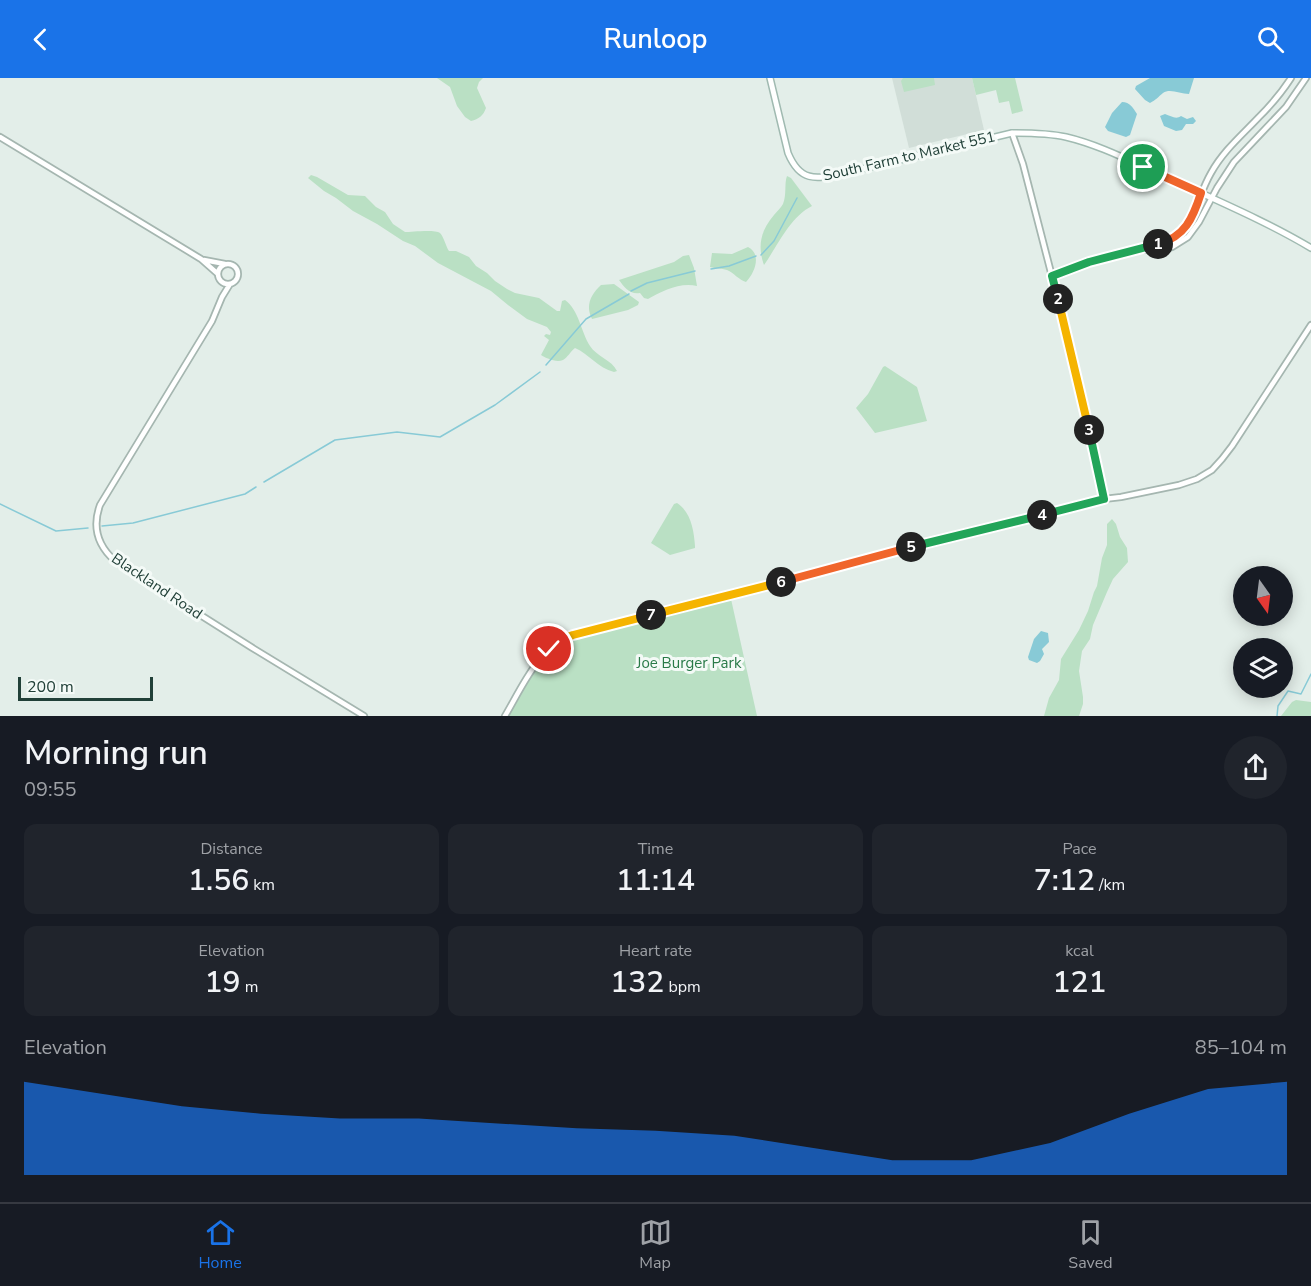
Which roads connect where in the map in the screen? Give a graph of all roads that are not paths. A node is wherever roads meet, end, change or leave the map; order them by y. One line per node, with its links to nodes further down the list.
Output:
1 (770, 78): 4 (main road, South Farm to Market 551)
2 (1292, 78): 6 (street)
3 (1306, 78): 7 (street)
4 (1012, 133): 6 (main road); 13 (street)
5 (0, 137): 10 (street)
6 (1201, 193): 7 (main road); 9 (street)
7 (1212, 198): 8 (main road); 9 (street)
8 (1311, 248)
9 (1135, 250): 13 (street)
10 (201, 259): 11 (street); 12 (street)
11 (225, 264): 12 (street); 15 (street)
12 (218, 274): 14 (street)
13 (1052, 276): 18 (street)
14 (220, 280): 15 (street); 16 (street)
15 (230, 284): 16 (street, Blackland Road)
16 (222, 297): 19 (street, Blackland Road)
17 (1311, 325): 18 (street)
18 (1104, 499): 20 (street)
19 (364, 716)
20 (506, 716)

